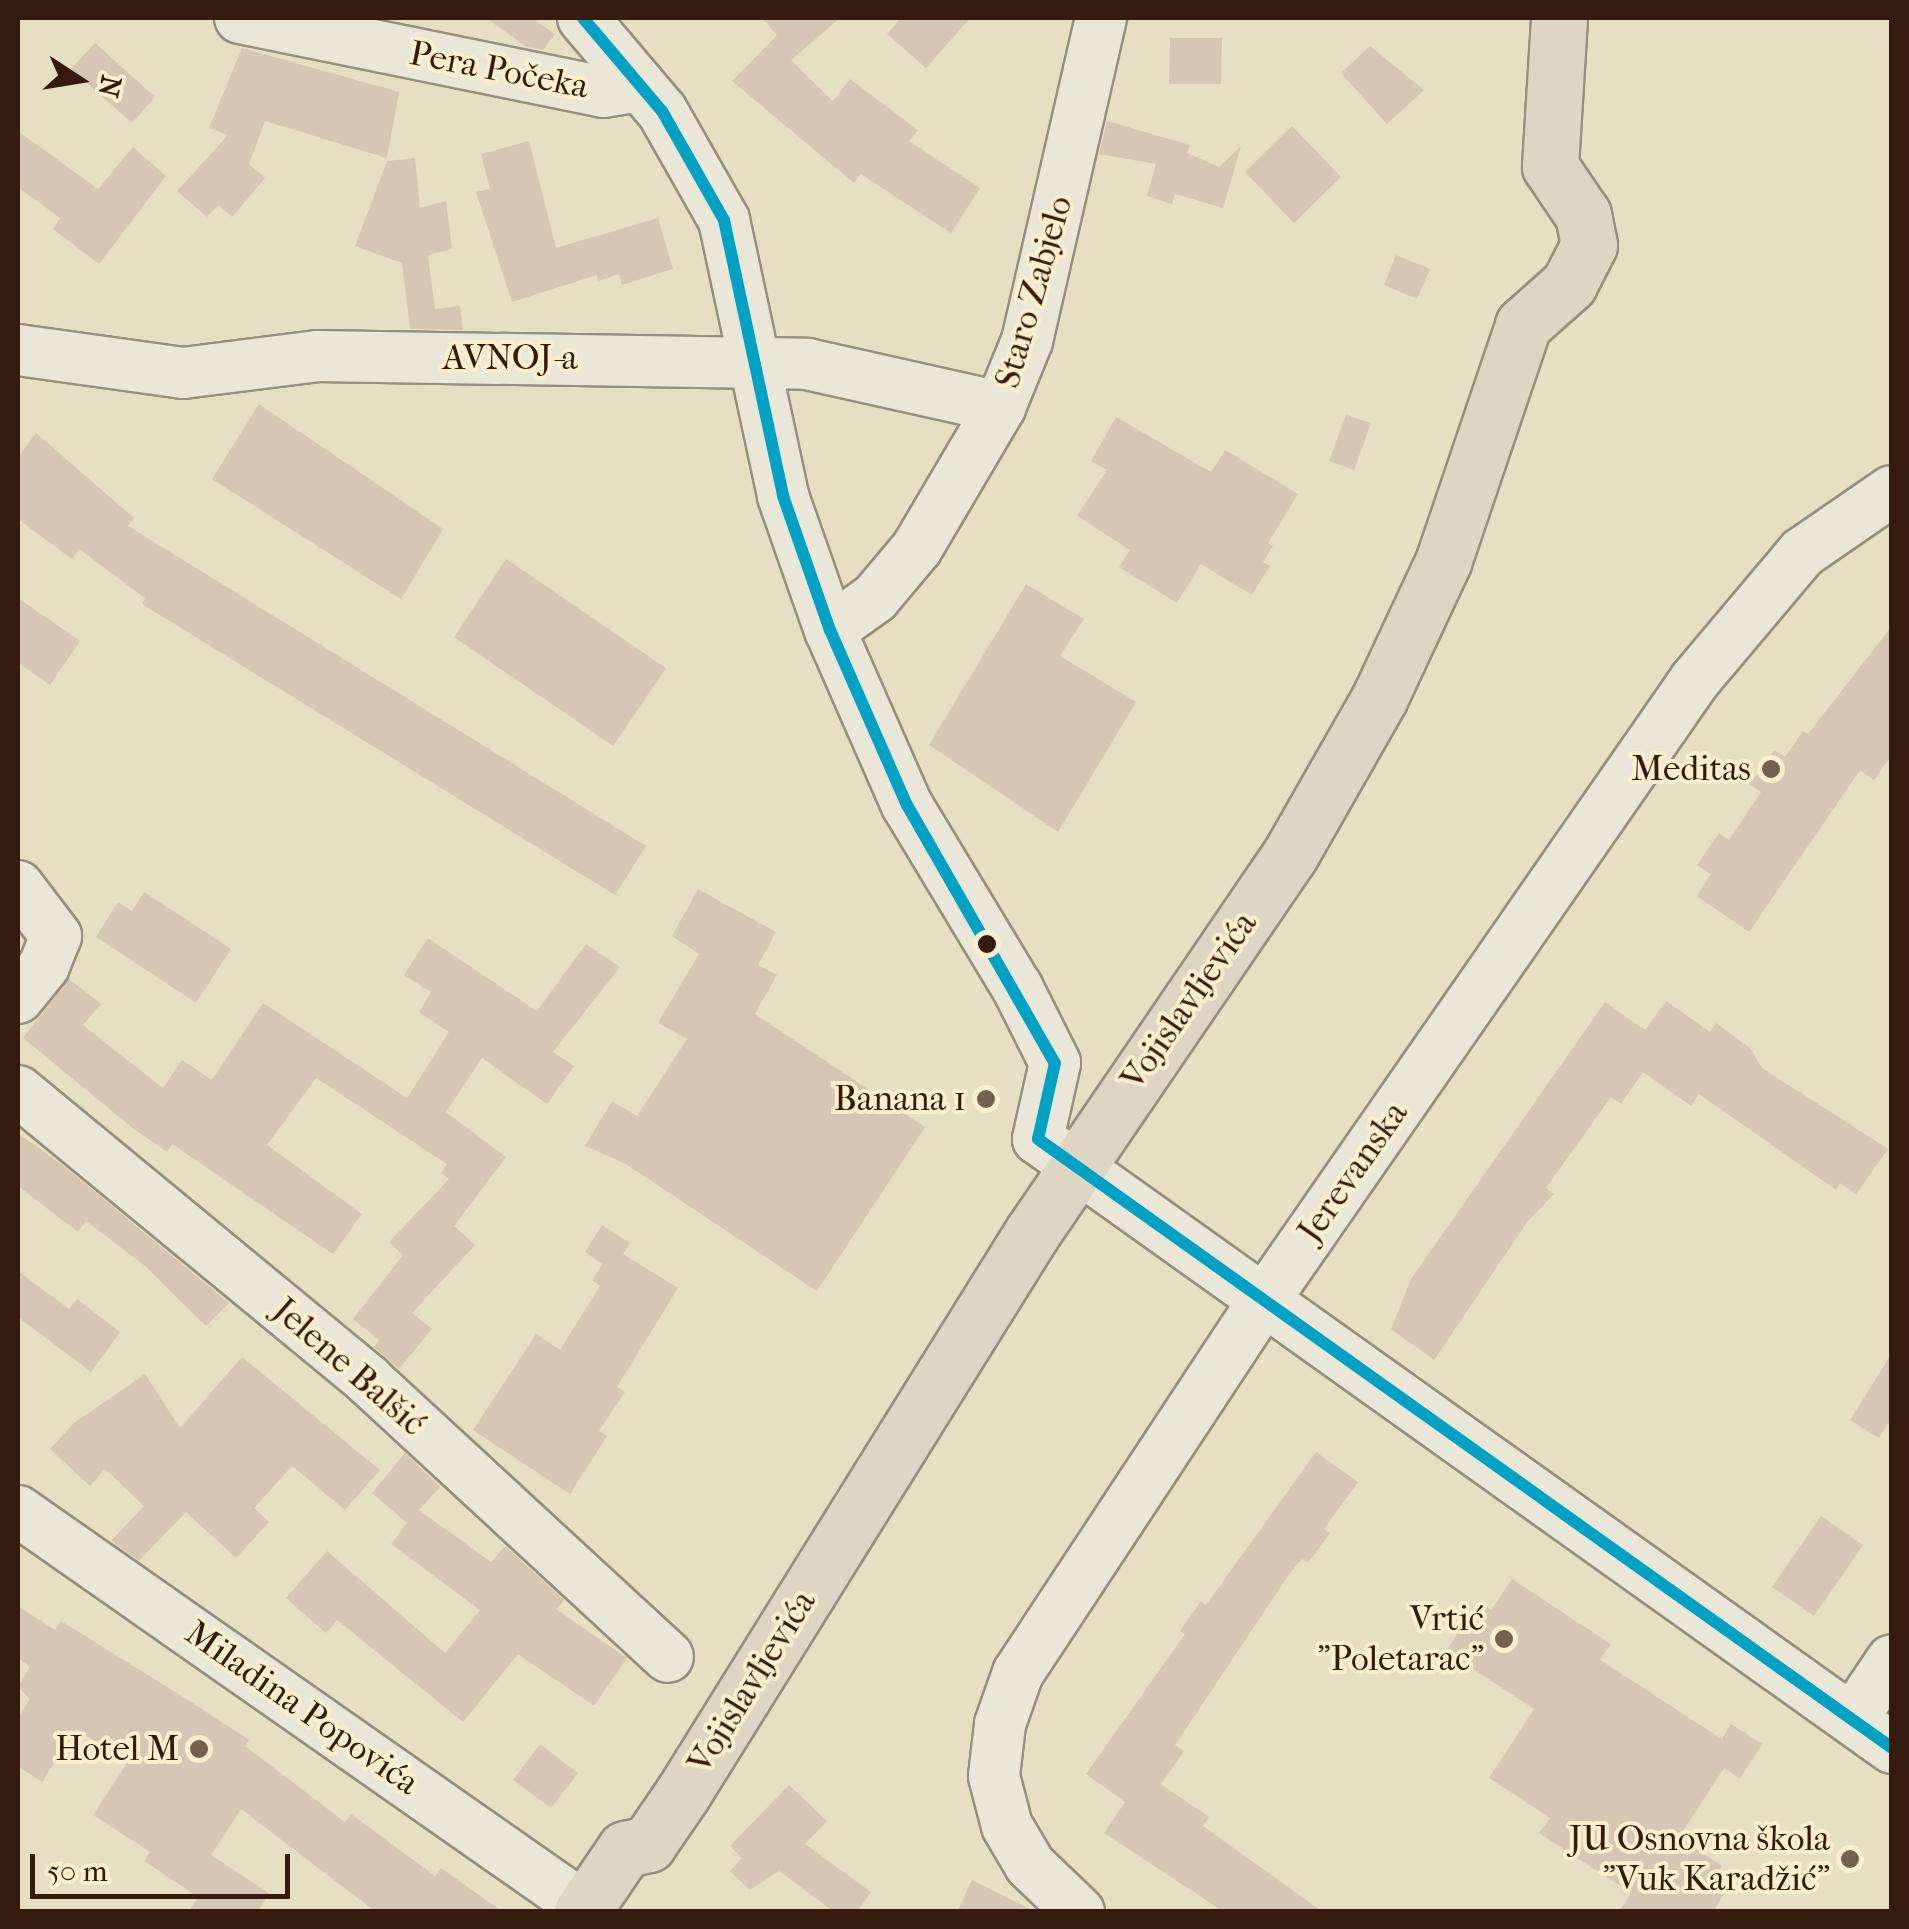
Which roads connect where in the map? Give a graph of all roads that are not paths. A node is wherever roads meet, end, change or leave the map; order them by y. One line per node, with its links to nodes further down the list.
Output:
1 (240, 18): 5 (street, Pera Počeka)
2 (583, 18): 5 (street)
3 (1101, 18): 8 (street, Staro Zabjelo)
4 (1559, 18): 14 (main road, Vojislavljevića)
5 (640, 86): 7 (street)
6 (18, 350): 7 (street, AVNOJ-a)
7 (753, 362): 8 (street, AVNOJ-a); 10 (street)
8 (1000, 407): 10 (street, Staro Zabjelo)
9 (1892, 491): 15 (street, Jerevanska)
10 (830, 630): 14 (street)
11 (18, 886): 12 (street)
12 (18, 998)
13 (18, 1091): 17 (street, Jelene Balšić)
14 (1075, 1168): 15 (street); 21 (main road, Vojislavljevića)
15 (1263, 1302): 19 (street); 22 (street, Jerevanska)
16 (18, 1511): 21 (street, Miladina Popovića)
17 (668, 1656)
18 (1892, 1660): 19 (street)
19 (1852, 1719): 20 (street)
20 (1892, 1748)
21 (586, 1910)
22 (1079, 1912)

